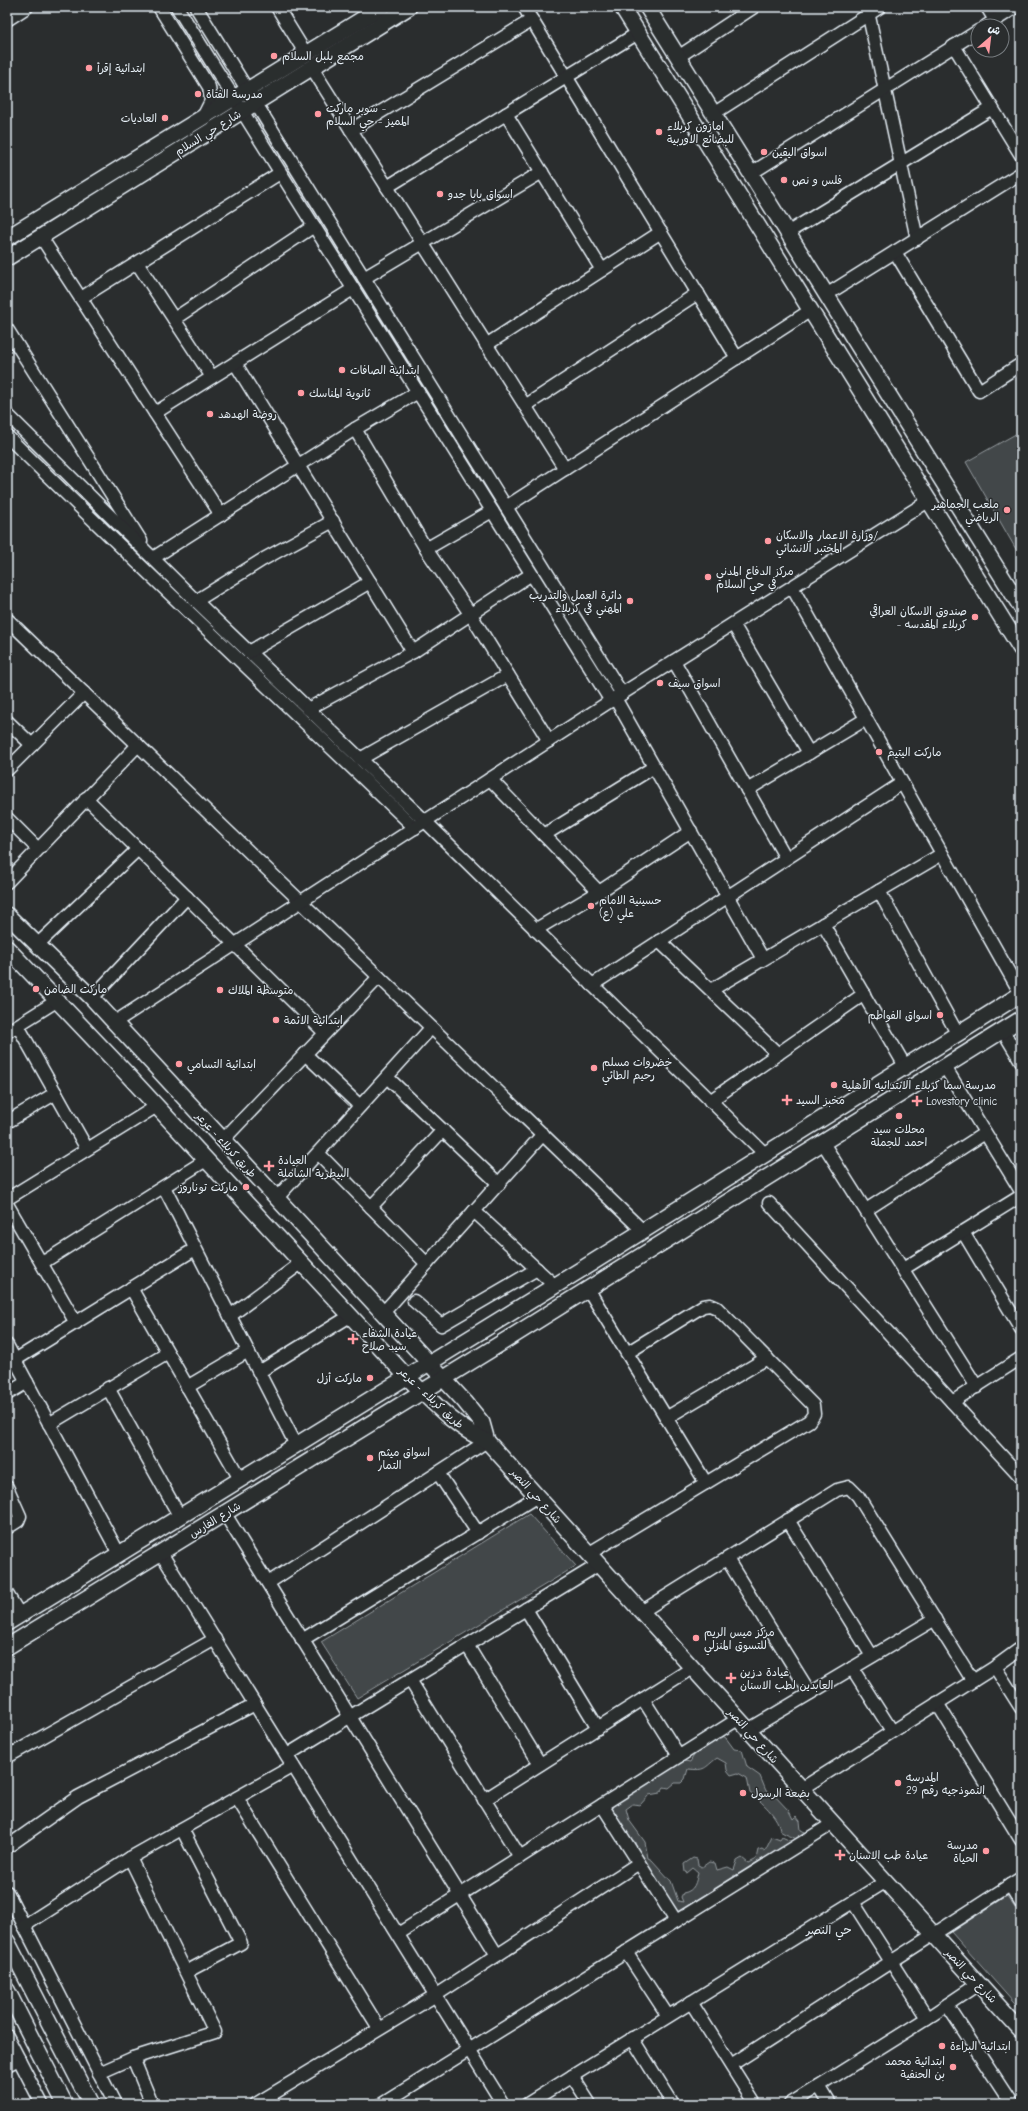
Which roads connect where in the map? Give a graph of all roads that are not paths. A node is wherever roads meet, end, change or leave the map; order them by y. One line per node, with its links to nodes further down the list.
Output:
1 (159, 7): 42 (street)
2 (177, 7): 30 (street)
3 (196, 7): 31 (street)
4 (277, 7): 24 (street)
5 (382, 7): 24 (main road)
6 (409, 7): 26 (main road, شارع حي السلام)
7 (524, 7): 20 (street)
8 (622, 7): 21 (main road)
9 (646, 7): 25 (main road)
10 (754, 7): 15 (street)
11 (880, 7): 16 (street)
12 (987, 7): 17 (street)
13 (1016, 7): 18 (street)
14 (26, 8): 19 (street)
15 (741, 10): 25 (street)
16 (867, 11): 34 (street); 40 (street)
17 (989, 18)
18 (998, 18)
19 (7, 20)
20 (532, 20): 29 (street); 43 (street)
21 (638, 33): 27 (main road); 29 (street)
22 (970, 36): 23 (street)
23 (954, 46): 34 (street); 38 (street)
24 (306, 54): 28 (main road)
25 (679, 59): 27 (main road); 32 (main road)
26 (312, 68): 33 (main road, شارع حي السلام); 43 (street)
27 (662, 71): 35 (main road)
28 (271, 75): 31 (main road); 33 (main road)
29 (567, 77): 39 (street); 52 (street)
30 (226, 84): 31 (street); 36 (street)
31 (243, 84): 36 (main road); 37 (street)
32 (696, 86): 35 (main road); 40 (main road)
33 (279, 88): 37 (main road, شارع حي السلام)
34 (884, 90): 45 (street); 48 (street)
35 (677, 95): 67 (main road)
36 (234, 98): 41 (street); 42 (main road)
37 (258, 108): 41 (main road, شارع حي السلام); 62 (street)
38 (992, 108): 44 (street); 45 (street)
39 (506, 114): 46 (street); 50 (street)
40 (713, 114): 48 (main road)
41 (245, 116): 47 (street); 54 (main road, شارع حي السلام)
42 (203, 117): 55 (main road)
43 (351, 130): 50 (street)
44 (1021, 155)
45 (901, 164): 53 (street); 56 (street)
46 (542, 172): 57 (street); 61 (street)
47 (280, 173): 51 (street); 60 (street)
48 (750, 174): 53 (main road)
49 (1021, 174): 56 (street)
50 (387, 187): 57 (street)
51 (314, 226): 63 (street); 68 (street)
52 (661, 232): 61 (street); 64 (street)
53 (787, 233): 65 (main road)
54 (42, 237): 59 (main road, شارع حي السلام); 66 (street)
55 (7, 238)
56 (917, 239): 58 (street)
57 (422, 243): 62 (street); 70 (street)
58 (895, 252): 65 (street); 73 (street)
59 (7, 258)
60 (138, 263): 66 (street); 68 (street)
61 (602, 270): 70 (street)
62 (364, 278): 84 (street)
63 (353, 289): 72 (street); 75 (street)
64 (698, 293): 71 (street); 76 (street)
65 (826, 295): 77 (main road)
66 (81, 298): 79 (street)
67 (811, 310): 71 (street); 80 (main road)
68 (174, 319): 74 (street)
69 (7, 329): 97 (street)
70 (486, 344): 76 (street)
71 (737, 358): 90 (street)
72 (235, 363): 74 (street); 89 (street)
73 (1021, 364)
74 (212, 377): 79 (street)
75 (418, 392): 81 (street); 85 (street)
76 (525, 406): 90 (street)
77 (896, 408): 80 (main road); 82 (main road)
78 (7, 414): 97 (street)
79 (155, 414): 94 (street)
80 (878, 418): 86 (main road)
81 (355, 429): 89 (street); 96 (street)
82 (911, 432): 86 (main road); 102 (main road)
83 (7, 436): 130 (street)
84 (462, 436): 85 (street); 87 (street)
85 (449, 443): 88 (street)
86 (894, 443): 91 (main road)
87 (469, 448): 88 (street); 92 (street)
88 (456, 454): 93 (street)
89 (298, 465): 94 (street); 95 (street)
90 (565, 469): 92 (street)
91 (930, 500): 100 (street); 106 (main road)
92 (506, 507): 111 (street)
93 (492, 511): 96 (street); 112 (street)
94 (220, 515): 97 (street)
95 (333, 521): 99 (street); 101 (street)
96 (426, 549): 103 (street)
97 (153, 558): 101 (street)
98 (527, 577): 103 (street)
99 (370, 582): 107 (street); 108 (street)
100 (792, 587): 105 (street); 116 (street)
101 (196, 601): 107 (street)
102 (1021, 607)
103 (471, 615): 108 (street); 110 (street)
104 (7, 619): 113 (street)
105 (733, 624): 109 (street); 121 (street)
106 (1021, 649)
107 (249, 652): 115 (street)
108 (413, 652): 115 (street)
109 (674, 661): 114 (street); 127 (street)
110 (508, 675): 118 (street); 122 (street)
111 (613, 680): 112 (street); 114 (street)
112 (601, 686): 114 (street)
113 (84, 693): 119 (street); 120 (street)
114 (616, 698): 118 (street); 123 (street)
115 (308, 709): 122 (street)
116 (866, 719): 121 (street); 126 (street)
117 (7, 721): 120 (street)
118 (550, 741): 125 (street)
119 (138, 745): 128 (street); 142 (street)
120 (32, 746): 124 (street)
121 (809, 753): 127 (street)
122 (360, 759): 130 (street)
123 (654, 768): 131 (street); 132 (street)
124 (7, 770)
125 (490, 779): 130 (street); 132 (street)
126 (902, 783): 135 (street); 136 (street)
127 (747, 790): 136 (street)
128 (86, 798): 133 (street); 134 (street)
129 (7, 818): 133 (street)
130 (420, 825): 142 (street); 145 (street)
131 (691, 831): 139 (street); 140 (street)
132 (544, 835): 139 (street)
133 (38, 848): 137 (street)
134 (138, 849): 141 (street); 147 (street)
135 (942, 854): 138 (street); 155 (street)
136 (786, 858): 140 (street)
137 (7, 882)
138 (879, 891): 144 (street); 164 (street)
139 (599, 892): 145 (street)
140 (728, 896): 146 (street); 150 (street)
141 (187, 897): 148 (street); 156 (street)
142 (301, 902): 148 (street); 151 (street)
143 (7, 915): 147 (main road, طريق كربلاء - عرعر)
144 (823, 924): 150 (street); 154 (street)
145 (535, 930): 152 (street)
146 (659, 942): 152 (street); 153 (street)
147 (37, 945): 156 (main road, طريق كربلاء - عرعر)
148 (234, 945): 159 (street); 163 (street)
149 (8, 951): 157 (main road, طريق كربلاء - عرعر)
150 (763, 959): 153 (street)
151 (379, 977): 160 (street); 163 (street)
152 (592, 985): 172 (street)
153 (711, 990): 166 (street)
154 (864, 994): 166 (street); 168 (street)
155 (1021, 994): 164 (main road, شارع الفارس)
156 (92, 998): 159 (main road, طريق كربلاء - عرعر)
157 (58, 1000): 161 (street); 173 (main road, طريق كربلاء - عرعر)
158 (1021, 1019): 162 (main road, شارع الفارس)
159 (115, 1022): 179 (main road, طريق كربلاء - عرعر)
160 (431, 1028): 170 (street); 178 (street)
161 (12, 1029): 171 (street)
162 (1003, 1031): 167 (street); 169 (main road, شارع الفارس)
163 (325, 1033): 165 (street)
164 (957, 1033): 168 (main road, شارع الفارس)
165 (305, 1054): 174 (street); 179 (street)
166 (778, 1054): 172 (street)
167 (1021, 1061)
168 (905, 1066): 183 (main road, شارع الفارس)
169 (945, 1067): 177 (street); 180 (main road, شارع الفارس)
170 (387, 1076): 174 (street); 176 (street)
171 (56, 1093): 175 (street); 181 (street)
172 (710, 1101): 183 (street)
173 (157, 1106): 181 (street); 184 (main road, طريق كربلاء - عرعر)
174 (360, 1106): 182 (street)
175 (7, 1122)
176 (443, 1130): 185 (street); 193 (street)
177 (985, 1133): 187 (street); 194 (street)
178 (543, 1134): 185 (street); 196 (street)
179 (222, 1141): 190 (main road, طريق كربلاء - عرعر)
180 (823, 1143): 194 (street); 206 (main road, شارع الفارس)
181 (86, 1149): 189 (street)
182 (318, 1153): 190 (street); 193 (street)
183 (765, 1154): 196 (main road, شارع الفارس)
184 (206, 1160): 186 (street); 200 (main road, طريق كربلاء - عرعر)
185 (498, 1184): 195 (street)
186 (164, 1187): 198 (street); 199 (street)
187 (1021, 1191)
188 (1021, 1196): 197 (street)
189 (7, 1199)
190 (276, 1199): 208 (main road, طريق كربلاء - عرعر)
191 (769, 1203): 236 (street)
192 (7, 1204): 199 (street)
193 (371, 1207): 201 (street)
194 (866, 1210): 203 (street)
195 (474, 1212): 201 (street); 202 (street)
196 (642, 1231): 204 (main road, شارع الفارس)
197 (963, 1232): 203 (street); 213 (street)
198 (195, 1249): 205 (street); 209 (street)
199 (42, 1263): 211 (street)
200 (301, 1263): 209 (street); 210 (main road, طريق كربلاء - عرعر)
201 (427, 1264): 208 (street)
202 (537, 1269): 204 (street); 207 (street)
203 (903, 1269): 230 (street)
204 (556, 1286): 212 (main road, شارع الفارس)
205 (131, 1288): 211 (street); 219 (street)
206 (588, 1289): 215 (main road, شارع الفارس); 220 (street)
207 (414, 1301)
208 (383, 1313): 214 (main road, طريق كربلاء - عرعر)
209 (230, 1316): 218 (street)
210 (350, 1316): 224 (main road, طريق كربلاء - عرعر); 226 (street)
211 (76, 1322): 223 (street)
212 (494, 1324): 215 (main road); 217 (main road, شارع الفارس)
213 (1021, 1329)
214 (408, 1340): 217 (main road); 225 (main road, طريق كربلاء - عرعر)
215 (503, 1342): 228 (main road, شارع الفارس)
216 (7, 1345): 223 (street)
217 (456, 1347): 225 (main road, شارع الفارس)
218 (248, 1351): 226 (street); 231 (street)
219 (168, 1353): 231 (street); 232 (street)
220 (627, 1353): 221 (street); 238 (street)
221 (766, 1358): 238 (street); 245 (street)
222 (1021, 1358): 230 (street)
223 (15, 1360): 229 (street)
224 (392, 1360): 227 (main road, طريق كربلاء - عرعر); 234 (main road)
225 (429, 1363): 227 (main road, شارع الفارس); 228 (main road, طريق كربلاء - عرعر)
226 (259, 1372): 241 (street)
227 (407, 1377): 233 (main road, طريق كربلاء - عرعر); 234 (main road, شارع الفارس)
228 (444, 1379): 233 (main road, شارع الفارس); 240 (main road, طريق كربلاء - عرعر)
229 (27, 1382): 235 (street); 239 (street)
230 (977, 1386): 236 (street)
231 (187, 1387): 244 (street)
232 (108, 1388): 239 (street); 249 (street)
233 (422, 1392): 237 (main road, شارع الفارس); 240 (main road, طريق كربلاء - عرعر)
234 (380, 1393): 237 (main road); 241 (main road, شارع الفارس)
235 (7, 1394)
236 (952, 1402): 243 (street)
237 (384, 1415): 248 (main road, شارع الفارس)
238 (666, 1418): 245 (street)
239 (49, 1424): 254 (street)
240 (487, 1441): 242 (street); 247 (main road, شارع حي النصر)
241 (296, 1445): 244 (main road, شارع الفارس)
242 (438, 1473): 252 (street); 257 (street)
243 (1021, 1477)
244 (240, 1479): 249 (main road, شارع الفارس)
245 (706, 1483): 256 (street)
246 (7, 1487): 251 (street)
247 (536, 1497): 252 (street); 256 (main road, شارع حي النصر)
248 (225, 1514): 253 (main road, شارع الفارس); 257 (street)
249 (180, 1517): 254 (main road, شارع الفارس)
250 (788, 1520): 255 (street); 262 (street); 269 (street)
251 (7, 1528)
252 (478, 1533): 265 (street)
253 (161, 1553): 264 (street); 267 (main road, شارع الفارس)
254 (119, 1554): 261 (main road, شارع الفارس)
255 (727, 1559): 260 (street); 275 (street)
256 (593, 1560): 259 (street); 260 (main road, شارع حي النصر)
257 (268, 1583): 265 (street)
258 (7, 1594): 261 (street)
259 (526, 1609): 266 (street); 282 (street)
260 (641, 1612): 271 (main road, شارع حي النصر)
261 (20, 1615): 263 (main road, شارع الفارس)
262 (935, 1619): 269 (street); 274 (street)
263 (7, 1623)
264 (215, 1639): 278 (street); 287 (street)
265 (302, 1640): 280 (street)
266 (467, 1645): 273 (street); 288 (street)
267 (7, 1647)
268 (1021, 1648): 270 (street)
269 (872, 1656): 272 (street)
270 (995, 1667): 274 (street); 279 (street)
271 (692, 1668): 276 (street); 281 (main road, شارع حي النصر)
272 (852, 1668): 275 (street); 284 (street)
273 (410, 1680): 280 (street); 292 (street)
274 (973, 1680): 277 (street)
275 (810, 1693): 283 (street)
276 (643, 1699): 282 (street); 286 (street)
277 (937, 1703): 284 (street); 296 (street)
278 (255, 1704): 285 (street); 297 (street)
279 (1021, 1708)
280 (350, 1717): 285 (street); 305 (street)
281 (738, 1719): 283 (main road, شارع حي النصر); 286 (street)
282 (598, 1728): 288 (street)
283 (748, 1730): 290 (main road, شارع حي النصر)
284 (892, 1731): 290 (street)
285 (287, 1755): 289 (street)
286 (679, 1756): 293 (street)
287 (7, 1757)
288 (540, 1764): 292 (street)
289 (294, 1766): 291 (street); 310 (street)
290 (800, 1788): 294 (main road, شارع حي النصر)
291 (237, 1798): 295 (street); 324 (street)
292 (484, 1800): 298 (street)
293 (602, 1805): 298 (street); 300 (street)
294 (832, 1824): 302 (main road, شارع حي النصر); 308 (street)
295 (182, 1829): 299 (street); 316 (street)
296 (1021, 1840)
297 (7, 1847)
298 (520, 1857): 305 (street)
299 (130, 1858): 309 (street); 316 (street)
300 (639, 1863): 308 (street); 314 (street)
301 (1021, 1878): 303 (street)
302 (885, 1882): 306 (street); 311 (main road, شارع حي النصر)
303 (1010, 1885): 307 (street); 311 (street)
304 (7, 1892): 309 (street)
305 (460, 1895): 310 (street); 314 (street)
306 (853, 1902): 315 (street); 320 (street)
307 (1021, 1903)
308 (676, 1921): 313 (street)
309 (24, 1926): 333 (street)
310 (398, 1934): 319 (street)
311 (932, 1934): 315 (street); 317 (main road, شارع حي النصر)
312 (7, 1941): 338 (main road)
313 (626, 1952): 322 (street); 328 (street)
314 (497, 1955): 319 (street)
315 (892, 1962): 323 (street); 332 (street)
316 (186, 1972): 329 (street)
317 (978, 1984): 321 (street); 325 (main road, شارع حي النصر)
318 (7, 1990): 337 (main road)
319 (436, 1995): 324 (street); 328 (street)
320 (691, 2002): 322 (street); 332 (street)
321 (947, 2005): 323 (street); 350 (street)
322 (668, 2016): 327 (street)
323 (927, 2018): 335 (street)
324 (379, 2028): 341 (street)
325 (1021, 2031)
326 (7, 2036): 330 (street)
327 (632, 2038): 334 (street); 346 (street)
328 (470, 2050): 342 (street); 343 (street)
329 (133, 2058): 333 (street); 340 (street)
330 (19, 2059): 331 (street); 336 (street)
331 (7, 2065)
332 (731, 2065): 347 (street)
333 (99, 2073): 339 (street)
334 (572, 2076): 344 (street); 345 (street)
335 (819, 2086): 348 (street); 349 (street)
336 (42, 2104)
337 (66, 2104)
338 (91, 2104)
339 (115, 2104)
340 (152, 2104)
341 (256, 2104)
342 (382, 2104)
343 (503, 2104)
344 (527, 2104)
345 (590, 2104)
346 (673, 2104)
347 (755, 2104)
348 (790, 2104)
349 (830, 2104)
350 (1012, 2104)

